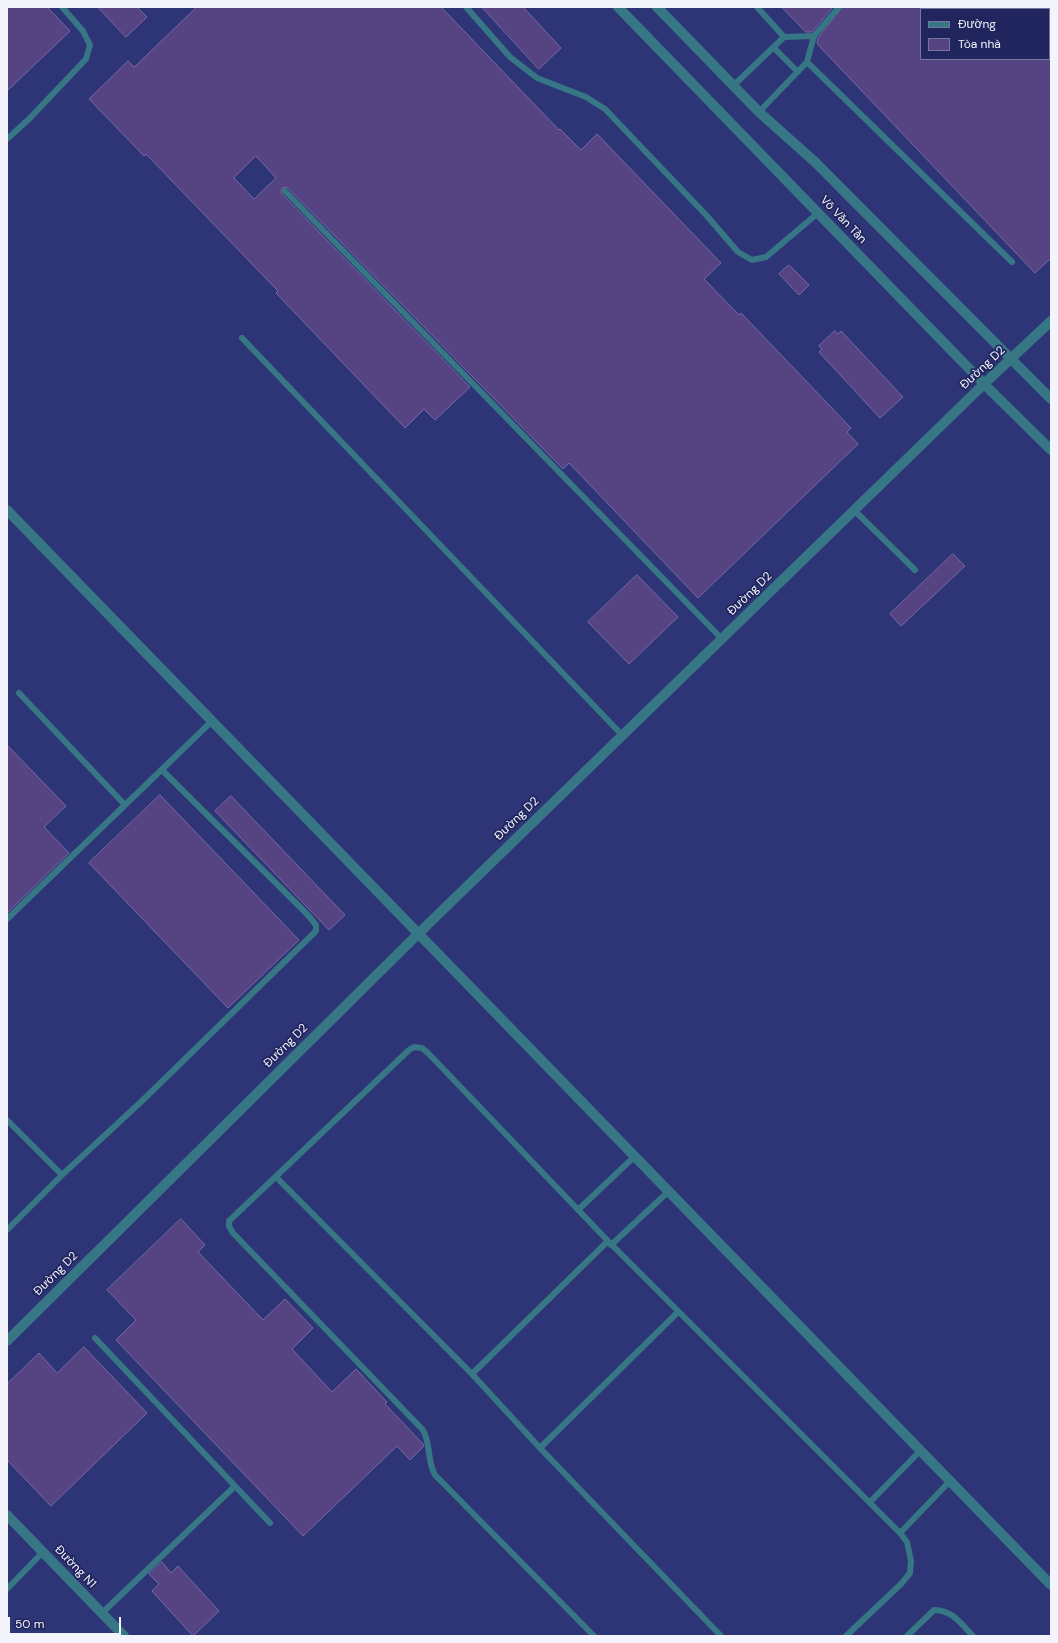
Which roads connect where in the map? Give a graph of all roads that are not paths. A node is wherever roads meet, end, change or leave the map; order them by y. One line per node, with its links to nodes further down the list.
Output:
1 (62, 7): 14 (lane)
2 (466, 7): 16 (lane)
3 (618, 7): 16 (street, Võ Văn Tần)
4 (657, 7): 12 (street, Võ Văn Tần)
5 (757, 7): 8 (lane)
6 (839, 7): 7 (lane)
7 (814, 36): 8 (lane); 10 (lane)
8 (784, 37): 9 (lane)
9 (774, 48): 11 (lane); 12 (lane)
10 (808, 62): 11 (lane); 17 (lane)
11 (798, 72): 13 (lane)
12 (733, 86): 13 (street, Võ Văn Tần)
13 (759, 112): 20 (street, Võ Văn Tần)
14 (7, 140)
15 (285, 192): 27 (lane)
16 (818, 213): 21 (street, Võ Văn Tần)
17 (1012, 262)
18 (1051, 321): 20 (street, Đường D2)
19 (242, 338): 30 (lane)
20 (1012, 359): 21 (street, Đường D2); 22 (street, Võ Văn Tần)
21 (984, 384): 23 (street, Võ Văn Tần); 25 (street, Đường D2)
22 (1051, 399)
23 (1051, 450)
24 (7, 510): 29 (street)
25 (854, 510): 26 (lane); 27 (street, Đường D2)
26 (915, 570)
27 (722, 639): 30 (street, Đường D2)
28 (19, 693): 32 (lane)
29 (212, 721): 31 (lane); 34 (street)
30 (622, 735): 34 (street, Đường D2)
31 (162, 770): 32 (lane); 37 (lane)
32 (125, 804): 33 (lane)
33 (7, 919)
34 (419, 933): 36 (street); 45 (street, Đường D2)
35 (7, 1120): 37 (lane)
36 (635, 1156): 39 (street); 40 (lane)
37 (62, 1175): 41 (lane)
38 (276, 1177): 40 (lane); 46 (lane); 60 (lane)
39 (669, 1191): 42 (lane); 48 (street)
40 (578, 1210): 42 (lane)
41 (7, 1230)
42 (610, 1243): 43 (lane); 46 (lane)
43 (678, 1312): 47 (lane); 51 (lane)
44 (95, 1338): 50 (lane)
45 (7, 1341)
46 (472, 1374): 47 (lane)
47 (540, 1448): 61 (lane)
48 (920, 1450): 49 (street); 51 (lane)
49 (950, 1481): 54 (lane); 56 (street)
50 (235, 1486): 53 (lane); 58 (lane)
51 (870, 1502): 54 (lane)
52 (7, 1515): 55 (street, Đường N1)
53 (270, 1523)
54 (900, 1533): 62 (lane)
55 (43, 1552): 57 (lane); 58 (street, Đường N1)
56 (1051, 1585)
57 (7, 1589)
58 (102, 1613): 59 (street, Đường N1)
59 (124, 1636)
60 (594, 1636)
61 (721, 1636)
62 (846, 1636)
63 (907, 1636): 64 (lane)
64 (973, 1636)

